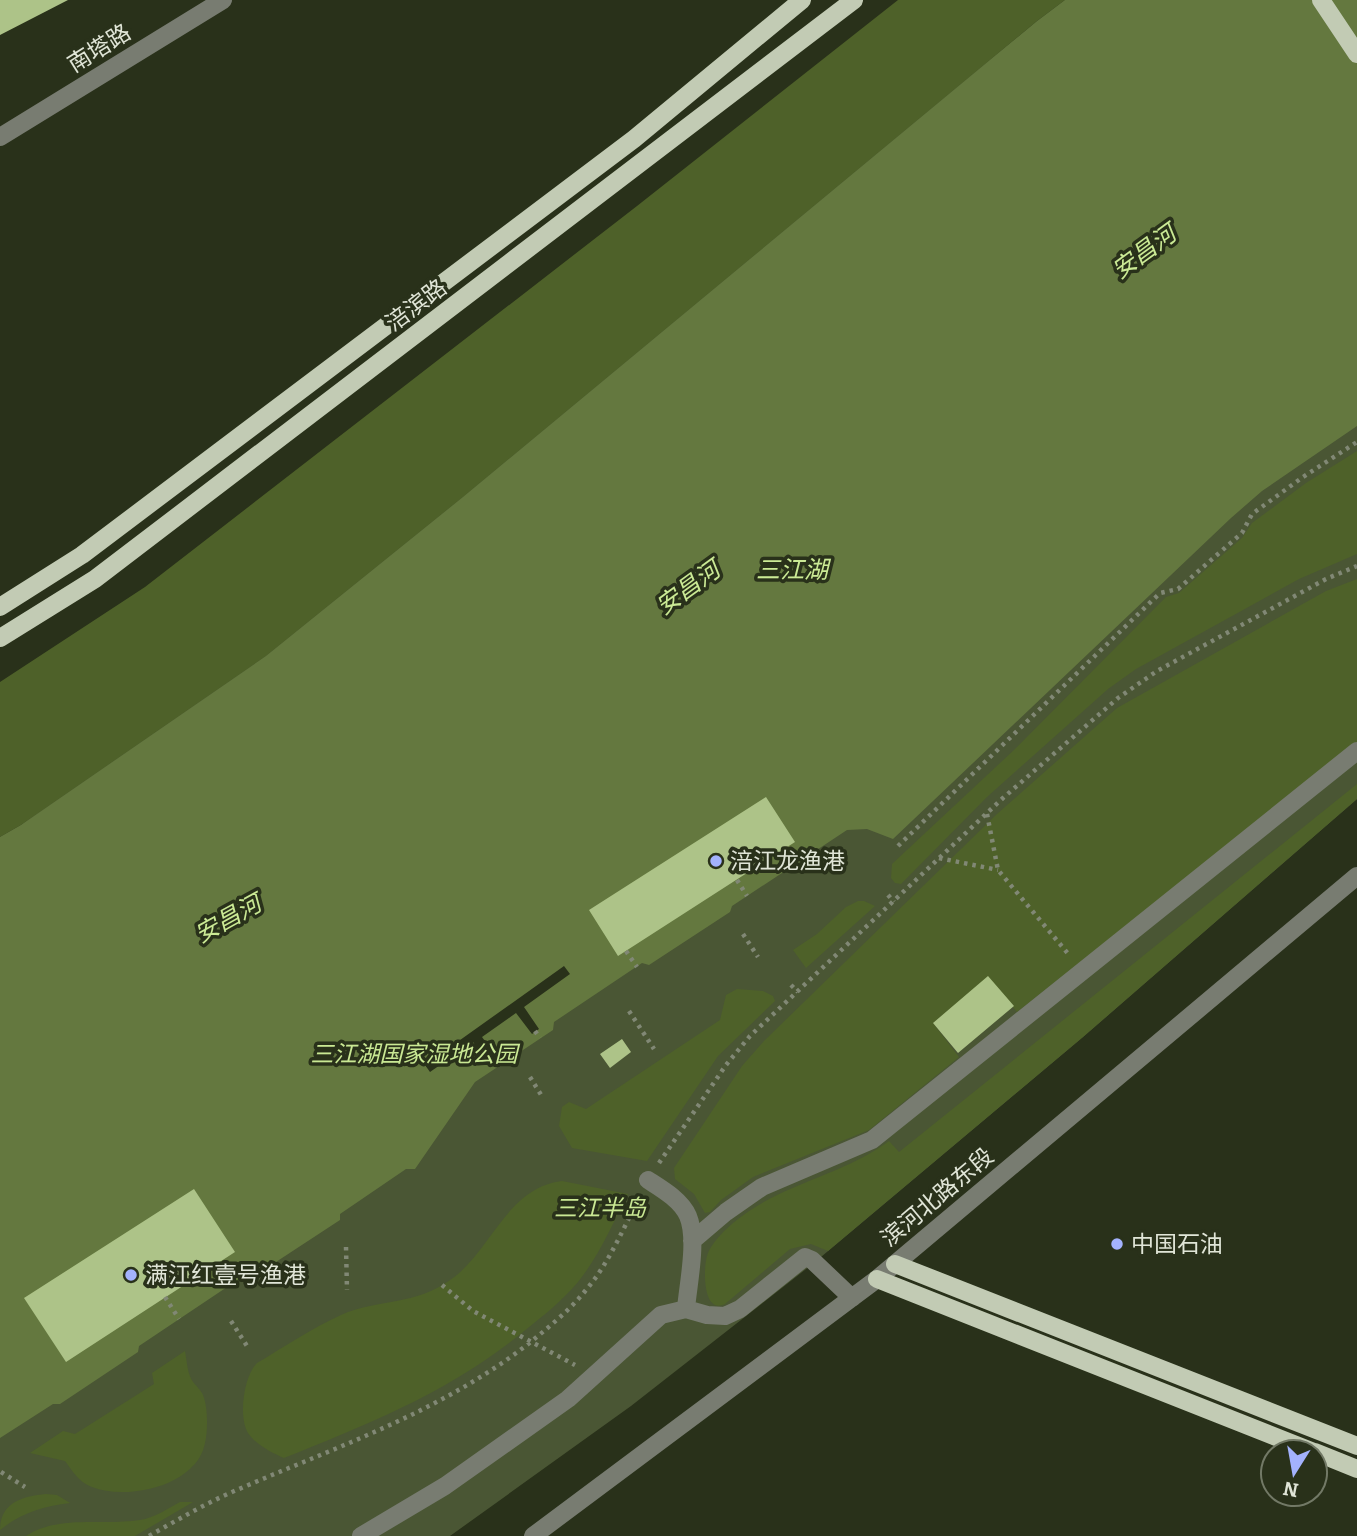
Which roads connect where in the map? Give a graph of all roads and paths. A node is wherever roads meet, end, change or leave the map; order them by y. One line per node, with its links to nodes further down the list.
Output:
1 (223, 0): 6 (street, 南塔路)
2 (802, 0): 9 (main road, 涪滨路)
3 (854, 0): 10 (main road, 涪滨路)
4 (1321, 0): 5 (main road)
5 (1357, 54)
6 (0, 137)
7 (1357, 442): 13 (path)
8 (1357, 566): 12 (path)
9 (0, 607)
10 (0, 638)
11 (1357, 751): 25 (street)
12 (987, 814): 14 (path); 15 (path)
13 (898, 846)
14 (939, 859): 15 (path); 20 (path)
15 (998, 870): 25 (path)
16 (1357, 876): 39 (street, 滨河北路东段)
17 (737, 880): 19 (path)
18 (888, 895): 20 (path)
19 (747, 896)
20 (894, 902): 27 (path)
21 (743, 934): 23 (path)
22 (626, 951): 24 (path)
23 (758, 957)
24 (636, 967)
25 (1082, 970): 37 (street)
26 (791, 985): 27 (path)
27 (798, 992): 36 (path)
28 (629, 1011): 31 (path)
29 (536, 1031): 30 (path)
30 (540, 1038)
31 (653, 1049)
32 (493, 1061): 33 (path)
33 (497, 1067)
34 (530, 1077): 35 (path)
35 (543, 1098)
36 (648, 1180): 37 (street); 48 (path)
37 (692, 1241): 45 (street)
38 (346, 1247): 42 (path)
39 (895, 1264): 40 (street, 滨河北路东段); 52 (main road)
40 (877, 1279): 44 (street, 滨河北路东段); 51 (main road)
41 (442, 1285): 48 (path)
42 (348, 1290)
43 (165, 1297): 46 (path)
44 (852, 1298): 45 (street); 59 (street, 滨河北路东段)
45 (686, 1309): 50 (street)
46 (179, 1319)
47 (231, 1321): 49 (path)
48 (531, 1341): 50 (path); 57 (path)
49 (247, 1346)
50 (595, 1375): 58 (street)
51 (1280, 1438)
52 (1357, 1446)
53 (1329, 1458): 54 (main road)
54 (1357, 1469)
55 (1, 1472): 56 (path)
56 (25, 1487)
57 (149, 1536)
58 (360, 1536)
59 (533, 1536)

